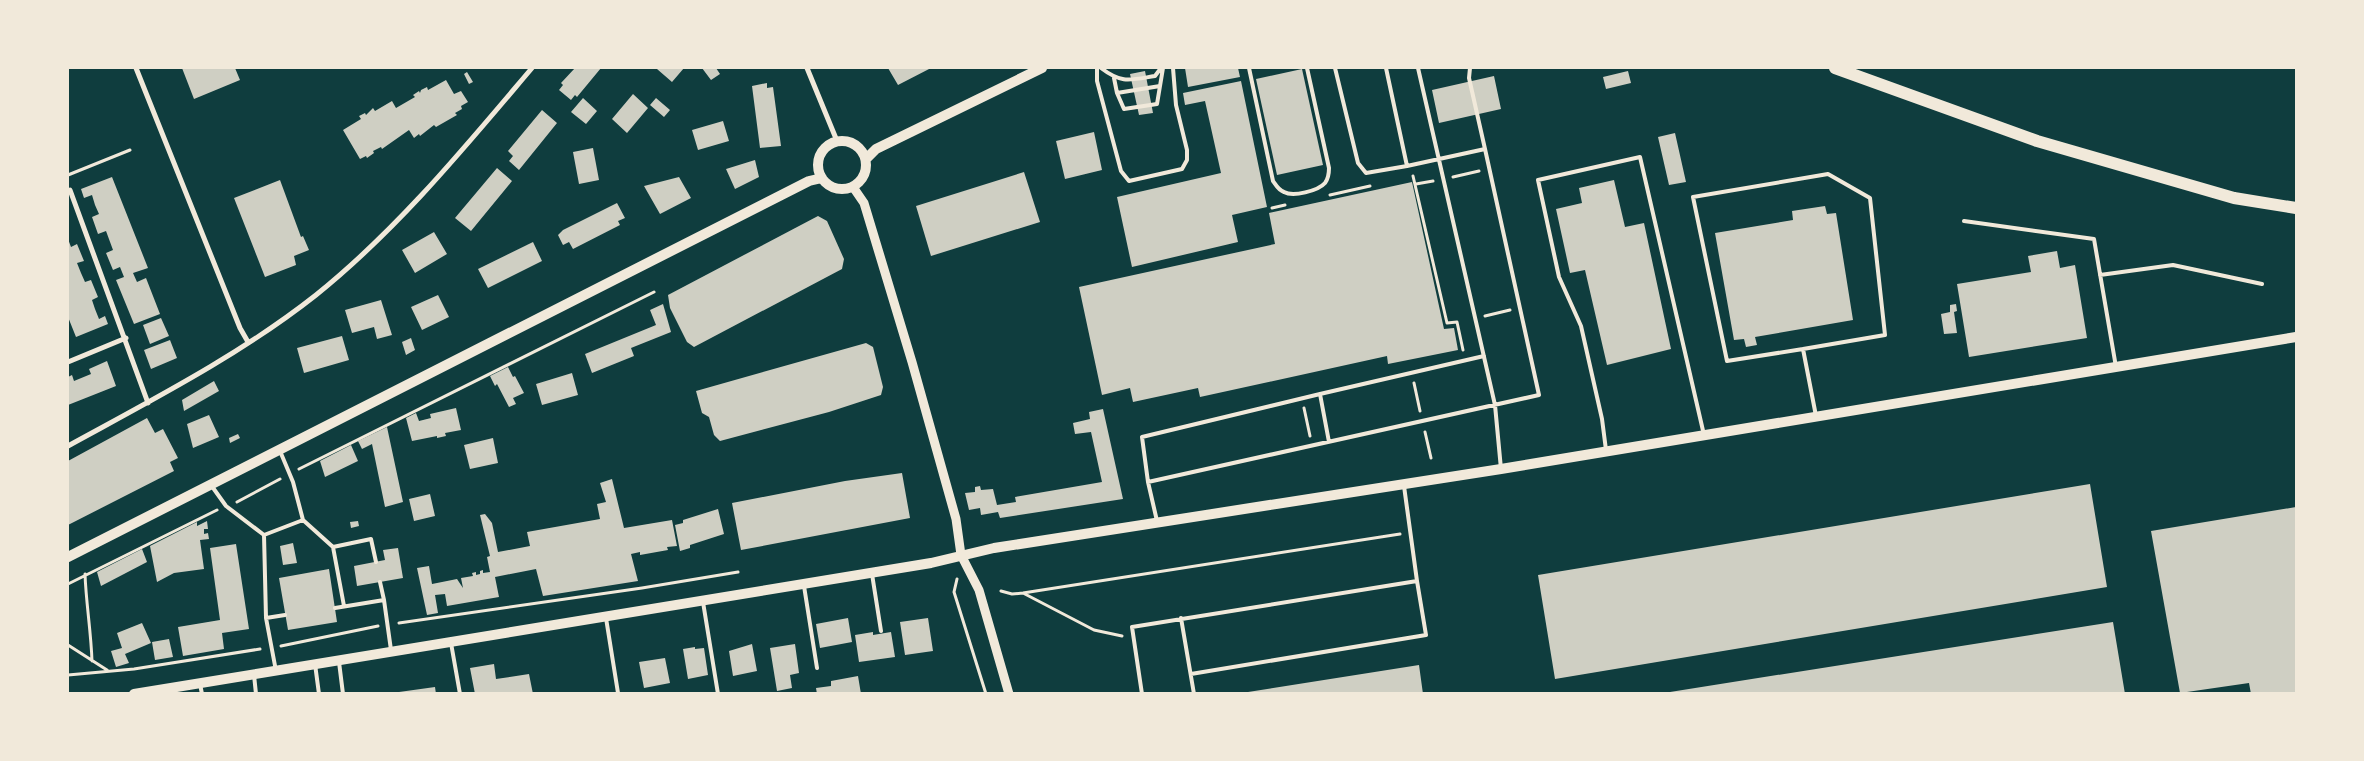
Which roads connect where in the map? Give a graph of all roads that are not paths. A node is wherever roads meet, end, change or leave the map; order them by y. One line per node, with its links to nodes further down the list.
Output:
1 (136, 68): 33 (street)
2 (532, 68): 33 (street)
3 (807, 68): 19 (street)
4 (1042, 68): 21 (main road)
5 (1097, 68): 8 (lane)
6 (1102, 68): 16 (lane)
7 (1162, 68): 16 (lane); 17 (lane)
8 (1173, 68)
9 (1249, 68): 10 (lane)
10 (1306, 68)
11 (1335, 68): 23 (lane)
12 (1386, 68): 23 (lane)
13 (1418, 68): 22 (lane)
14 (1470, 68): 20 (lane)
15 (1835, 68): 27 (main road)
16 (1114, 78): 18 (lane)
17 (1160, 86): 18 (lane); 18 (lane)
18 (1117, 93)
19 (837, 142): 21 (main road); 24 (main road)
20 (1485, 148): 22 (lane); 40 (lane)
21 (866, 158): 25 (main road)
22 (1439, 159): 23 (lane); 35 (lane)
23 (1407, 166)
24 (822, 178): 25 (main road); 46 (main road)
25 (853, 187): 55 (street)
26 (70, 190): 32 (street)
27 (2296, 208)
28 (1964, 221): 29 (lane)
29 (2100, 275): 30 (lane); 37 (lane)
30 (2262, 284)
31 (2296, 337): 37 (main road)
32 (126, 338): 36 (street); 39 (street)
33 (248, 342): 39 (street)
34 (1803, 349): 34 (lane); 41 (lane)
35 (1484, 356): 38 (lane); 40 (lane)
36 (68, 362)
37 (2116, 367): 41 (main road)
38 (1320, 394): 43 (lane); 48 (lane)
39 (148, 402): 44 (street)
40 (1495, 405): 43 (lane); 47 (lane)
41 (1816, 416): 42 (main road)
42 (1704, 435): 45 (main road); 45 (lane)
43 (1329, 442): 48 (lane)
44 (68, 446)
45 (1606, 450): 47 (main road)
46 (280, 451): 50 (main road); 51 (lane)
47 (1502, 469): 49 (main road)
48 (1148, 482): 52 (lane)
49 (1403, 484): 52 (main road); 59 (lane)
50 (211, 485): 53 (lane); 56 (main road)
51 (303, 520): 53 (lane); 54 (lane)
52 (1158, 524): 55 (main road)
53 (264, 535): 68 (lane)
54 (333, 547): 57 (lane); 64 (lane)
55 (961, 555): 58 (main road); 87 (street)
56 (68, 557)
57 (376, 562)
58 (871, 572): 61 (main road); 70 (lane)
59 (1417, 580): 69 (lane); 77 (lane)
60 (380, 582): 62 (lane)
61 (804, 584): 63 (main road); 75 (lane)
62 (384, 600): 64 (lane); 72 (lane)
63 (703, 600): 67 (main road); 86 (lane)
64 (344, 606): 65 (lane)
65 (335, 608)
66 (285, 615): 68 (lane)
67 (606, 616): 71 (main road); 80 (lane)
68 (266, 618): 76 (lane)
69 (1181, 618): 77 (lane); 88 (lane)
70 (881, 630)
71 (450, 641): 72 (main road); 85 (lane)
72 (392, 652): 73 (main road)
73 (339, 660): 74 (main road); 84 (lane)
74 (315, 664): 76 (main road); 83 (lane)
75 (817, 668)
76 (276, 671): 78 (main road)
77 (1191, 674): 89 (lane)
78 (254, 675): 79 (main road); 82 (lane)
79 (201, 689): 81 (main road)
80 (618, 692)
81 (137, 693)
82 (256, 694)
83 (318, 694)
84 (343, 694)
85 (460, 694)
86 (718, 694)
87 (1010, 694)
88 (1142, 694)
89 (1194, 694)

